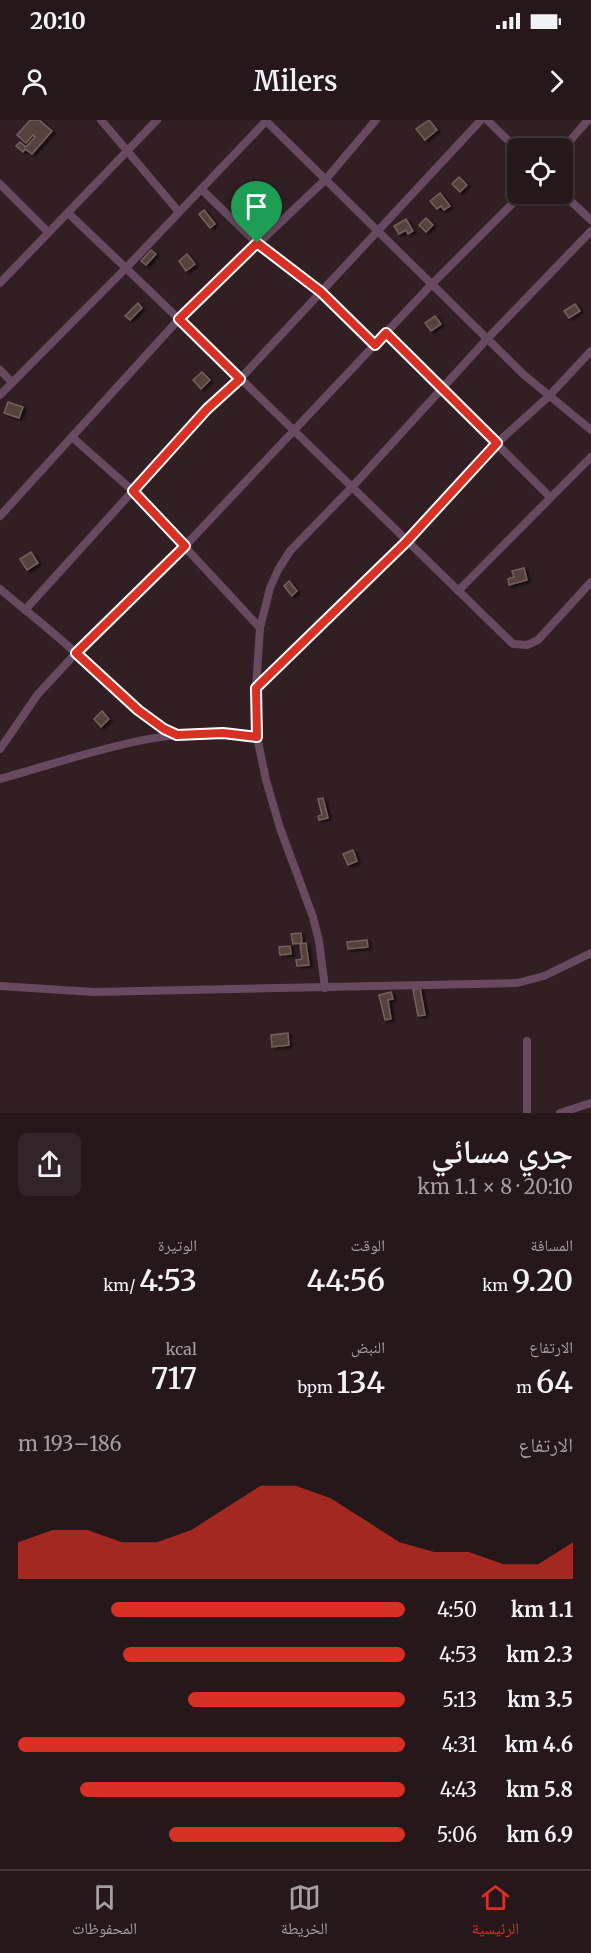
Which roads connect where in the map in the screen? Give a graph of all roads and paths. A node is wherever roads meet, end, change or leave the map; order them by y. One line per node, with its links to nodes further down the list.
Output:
1 (101, 120): 10 (street)
2 (157, 120): 10 (street)
3 (266, 120): 11 (street); 13 (street)
4 (376, 120): 11 (street)
5 (481, 120): 19 (street)
6 (487, 120): 9 (street)
7 (588, 120): 8 (street)
8 (572, 138)
9 (507, 139)
10 (128, 151): 16 (street); 17 (street)
11 (326, 179): 19 (street); 22 (street)
12 (0, 184): 21 (street)
13 (201, 189): 16 (street); 22 (street)
14 (573, 203): 18 (street)
15 (512, 204): 25 (street)
16 (179, 212): 23 (street)
17 (68, 213): 21 (street); 23 (street)
18 (591, 220)
19 (379, 230): 25 (street); 26 (street)
20 (591, 231): 29 (street)
21 (48, 232): 24 (street)
22 (257, 243): 26 (street); 27 (street)
23 (126, 268): 27 (street); 34 (street)
24 (0, 284)
25 (431, 285): 28 (street); 29 (street)
26 (321, 292): 30 (street); 33 (street)
27 (179, 319): 33 (street); 40 (street)
28 (386, 333): 30 (street); 35 (street)
29 (487, 339): 35 (street); 37 (street)
30 (375, 345): 39 (street)
31 (591, 351): 37 (street)
32 (0, 369): 34 (street)
33 (240, 379): 39 (street); 44 (street)
34 (12, 382): 36 (street)
35 (442, 388): 41 (street); 43 (street)
36 (0, 395)
37 (549, 396): 38 (street); 41 (street)
38 (591, 430)
39 (295, 431): 43 (street); 48 (street)
40 (72, 437): 44 (street); 46 (street)
41 (497, 443): 45 (street); 47 (street)
42 (591, 457): 45 (street)
43 (352, 486): 47 (street); 53 (street)
44 (133, 491): 48 (street); 52 (street)
45 (550, 497): 51 (street)
46 (0, 516)
47 (406, 542): 51 (street); 55 (street)
48 (185, 546): 53 (street); 54 (street)
49 (591, 582): 51 (street)
50 (0, 589): 52 (street)
51 (459, 591)
52 (24, 610): 54 (street)
53 (260, 628): 55 (street)
54 (76, 653): 56 (street); 58 (street)
55 (256, 688): 57 (street)
56 (177, 735): 57 (street); 59 (street)
57 (257, 737): 62 (street)
58 (0, 749)
59 (0, 779)
60 (591, 953): 62 (street)
61 (0, 986): 62 (street)
62 (325, 988)
63 (528, 1041): 65 (street)
64 (591, 1103): 66 (street)
65 (527, 1113)
66 (560, 1113)

